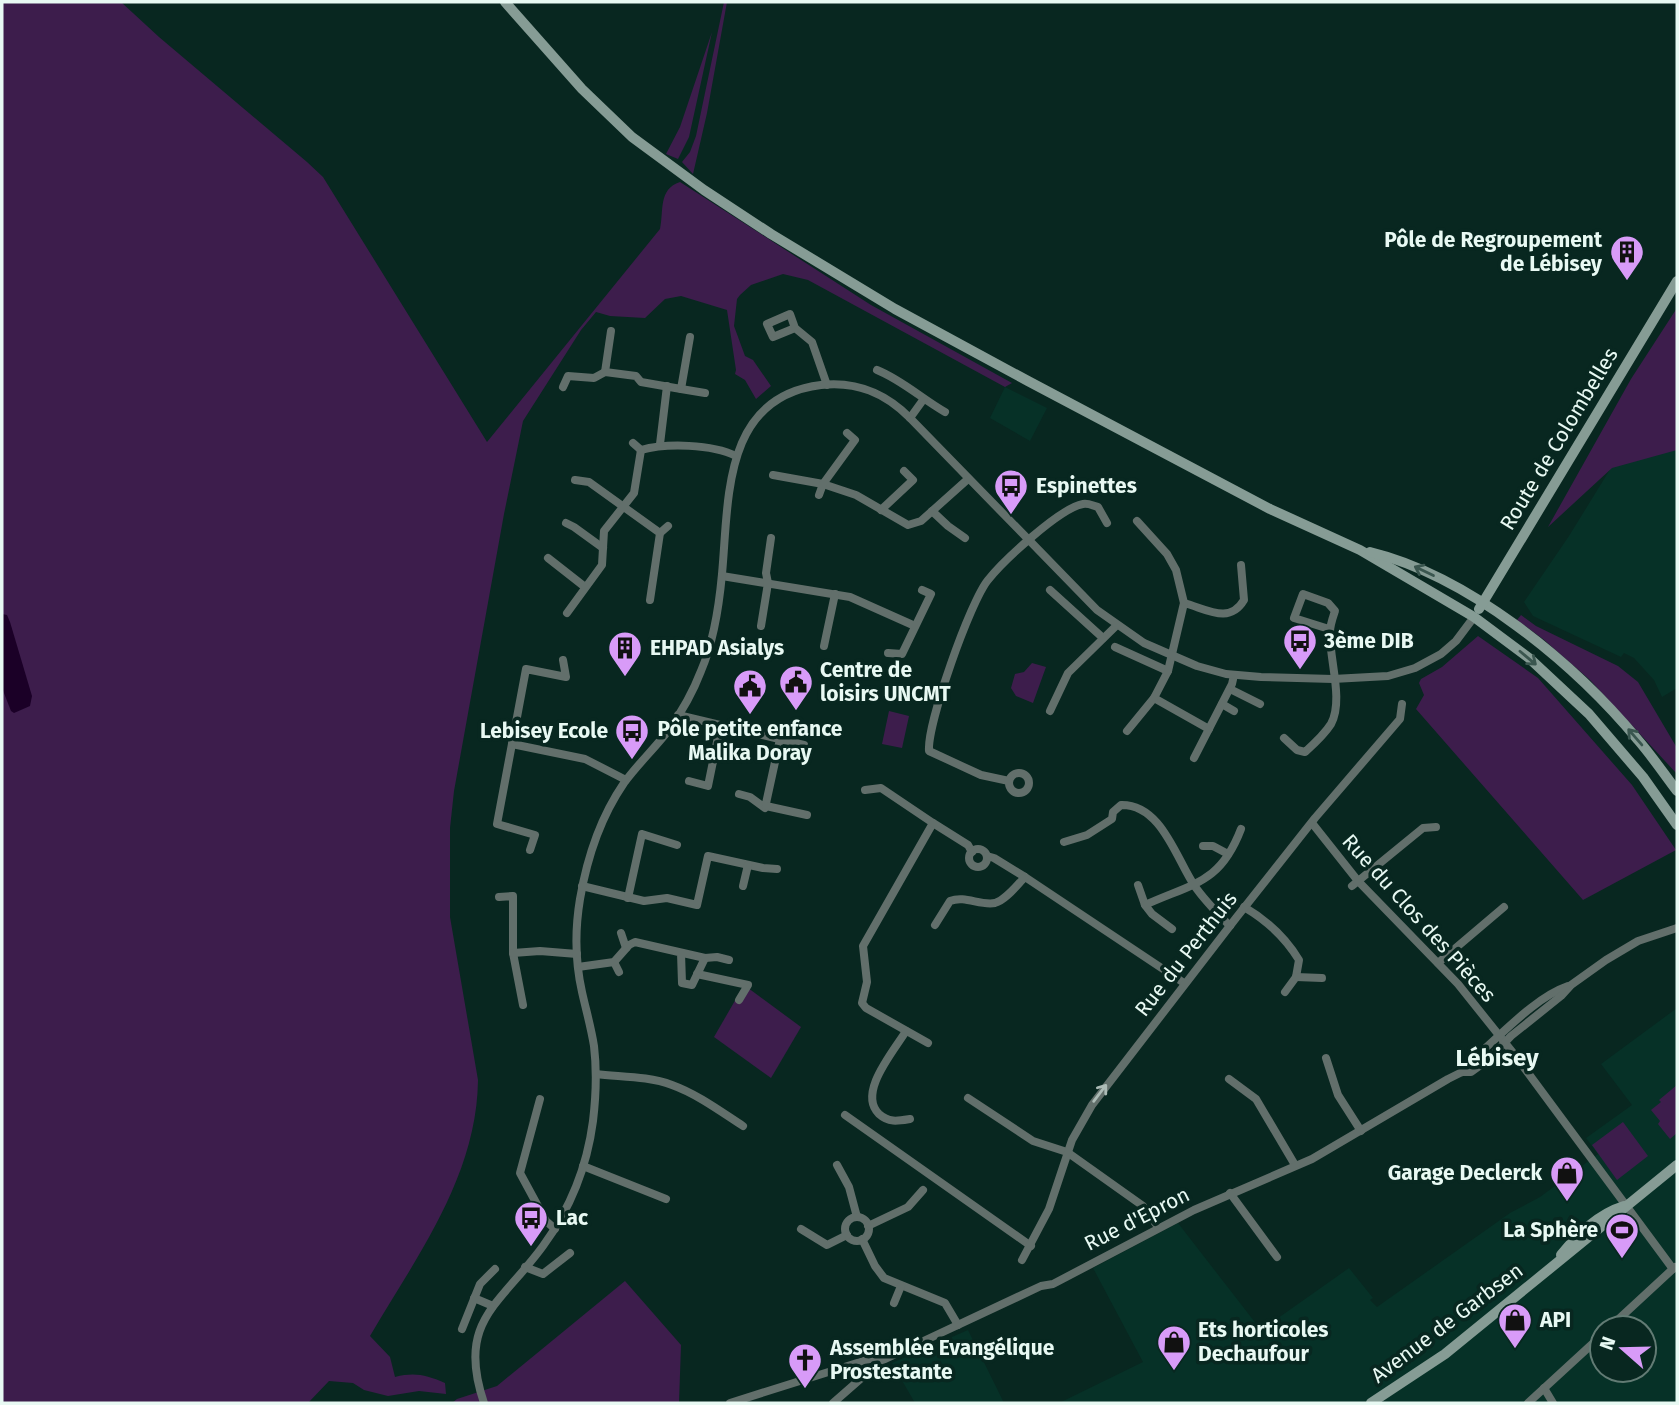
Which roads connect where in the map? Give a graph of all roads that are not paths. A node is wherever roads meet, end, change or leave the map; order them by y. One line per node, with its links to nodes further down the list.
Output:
1 (505, 2): 39 (main road)
2 (1677, 281): 50 (main road, Route de Colombelles)
3 (795, 328): 8 (street)
4 (611, 331): 7 (street)
5 (690, 337): 11 (street)
6 (877, 370): 13 (street)
7 (605, 372): 9 (street); 10 (street)
8 (827, 385): 15 (street); 20 (street)
9 (667, 386): 11 (street); 18 (street)
10 (563, 387)
11 (681, 389): 12 (street)
12 (705, 393)
13 (923, 400): 14 (street); 15 (street)
14 (946, 412)
15 (910, 418): 23 (street)
16 (847, 433): 25 (street)
17 (633, 443): 19 (street)
18 (660, 444): 19 (street); 20 (street)
19 (641, 450): 27 (street)
20 (736, 456): 42 (street)
21 (904, 471): 28 (street)
22 (773, 475): 25 (street)
23 (968, 479): 29 (street); 37 (street)
24 (575, 480): 27 (street)
25 (823, 484): 26 (street); 28 (street)
26 (819, 495)
27 (623, 507): 34 (street); 38 (street)
28 (881, 510): 29 (street)
29 (932, 511): 36 (street)
30 (1137, 521): 49 (street)
31 (566, 523): 38 (street)
32 (1107, 523): 37 (street)
33 (668, 526): 34 (street)
34 (660, 533): 48 (street)
35 (771, 538): 43 (street)
36 (965, 538)
37 (1029, 540): 53 (street); 84 (street)
38 (603, 548): 44 (street)
39 (1360, 550): 50 (main road, one-way to 39); 52 (main road)
40 (548, 558): 44 (street)
41 (1241, 565): 49 (street)
42 (722, 576): 43 (street); 73 (street)
43 (768, 583): 47 (street); 54 (street)
44 (585, 587): 51 (street)
45 (922, 590): 55 (street)
46 (1050, 590): 57 (street)
47 (835, 594): 55 (street); 58 (street)
48 (650, 600)
49 (1184, 603): 61 (street)
50 (1483, 603): 52 (main road, Route de Colombelles); 86 (main road, one-way to 50)
51 (567, 613)
52 (1474, 617): 65 (street); 92 (main road, one-way to 92)
53 (1117, 625): 57 (street); 61 (street)
54 (761, 626)
55 (915, 626): 60 (street)
56 (1329, 629): 56 (street); 65 (street)
57 (1103, 638): 72 (street)
58 (824, 646)
59 (1115, 647): 63 (street)
60 (888, 653)
61 (1171, 656): 63 (street); 64 (street)
62 (563, 660): 79 (street)
63 (1168, 671): 67 (street)
64 (1234, 675): 65 (street); 66 (street)
65 (1333, 679): 77 (street)
66 (1230, 689): 68 (street); 70 (street)
67 (1154, 698): 75 (street); 76 (street)
68 (1260, 704)
69 (1402, 704): 91 (street, Rue du Perthuis)
70 (1222, 705): 71 (street); 75 (street)
71 (1234, 711)
72 (1050, 712)
73 (678, 715): 74 (street); 82 (street)
74 (720, 726): 78 (street); 83 (street)
75 (1209, 729): 81 (street)
76 (1127, 731)
77 (1284, 738)
78 (780, 739): 80 (street); 88 (street)
79 (512, 744): 82 (street); 98 (street)
80 (804, 745)
81 (1194, 758)
82 (626, 780): 107 (street)
83 (689, 781)
84 (1009, 781)
85 (864, 790): 90 (street)
86 (1677, 791)
87 (739, 794): 88 (street)
88 (766, 806): 89 (street)
89 (807, 815)
90 (933, 822): 99 (street); 139 (street)
91 (1312, 823): 105 (street, Rue du Clos des Pièces); 113 (street, Rue du Perthuis)
92 (1677, 825)
93 (1436, 827): 105 (street)
94 (1241, 829): 100 (street)
95 (1064, 842): 109 (street)
96 (677, 845): 111 (street)
97 (1203, 846): 100 (street)
98 (530, 850)
99 (972, 852): 101 (street); 101 (street)
100 (1228, 854): 109 (street)
101 (987, 856): 104 (street)
102 (748, 865): 103 (street); 108 (street); 111 (street)
103 (777, 869)
104 (1025, 877): 115 (street); 134 (street)
105 (1355, 884): 127 (street, Rue du Clos des Pièces)
106 (1138, 885): 112 (street)
107 (582, 886): 111 (street); 123 (street)
108 (743, 886)
109 (1194, 886): 112 (street); 116 (street)
110 (499, 897): 121 (street)
111 (628, 898)
112 (1145, 905): 118 (street)
113 (1244, 907): 116 (street, Rue du Perthuis); 132 (street)
114 (1504, 907): 127 (street)
115 (934, 925)
116 (1230, 926): 134 (street, Rue du Perthuis)
117 (1677, 928): 140 (street, Rue d'Epron)
118 (1172, 929)
119 (621, 933): 120 (street)
120 (626, 948): 122 (street); 126 (street)
121 (513, 953): 123 (street); 138 (street)
122 (681, 953): 124 (street); 130 (street)
123 (577, 954): 128 (street)
124 (705, 958): 125 (street); 130 (street)
125 (729, 960)
126 (614, 962): 128 (street); 129 (street)
127 (1438, 962): 140 (street, Rue du Clos des Pièces)
128 (578, 967): 143 (street)
129 (619, 972)
130 (697, 974): 135 (street)
131 (753, 976): 135 (street)
132 (1296, 977): 133 (street); 136 (street)
133 (1322, 978)
134 (1184, 983): 151 (street, Rue du Perthuis, one-way to 134)
135 (748, 985): 137 (street)
136 (1285, 992)
137 (739, 1000)
138 (523, 1005)
139 (906, 1031): 141 (street); 148 (street)
140 (1502, 1040): 150 (street, Rue d'Epron); 159 (street, Rue du Clos des Pièces)
141 (928, 1043)
142 (1326, 1058): 150 (street)
143 (596, 1074): 149 (street); 155 (street)
144 (1229, 1079): 153 (street)
145 (968, 1098): 151 (street)
146 (540, 1099): 163 (street)
147 (845, 1115): 167 (street)
148 (910, 1119)
149 (743, 1126)
150 (1361, 1131): 153 (street, Rue d'Epron)
151 (1067, 1152): 162 (street); 167 (street, Rue du Perthuis)
152 (837, 1165): 160 (street)
153 (1294, 1165): 157 (street, Rue d'Epron)
154 (1677, 1165): 159 (main road, Avenue de Garbsen)
155 (583, 1166): 158 (street); 163 (street)
156 (923, 1191): 161 (street)
157 (1230, 1193): 162 (street, Rue d'Epron); 169 (street)
158 (666, 1199)
159 (1626, 1205): 172 (street, Rue du Clos des Pièces); 187 (main road, Avenue de Garbsen)
160 (857, 1217): 161 (street); 165 (street)
161 (868, 1226): 166 (street)
162 (1158, 1227): 179 (street, Rue d'Epron)
163 (555, 1228): 171 (street)
164 (802, 1229): 165 (street)
165 (847, 1236): 166 (street)
166 (862, 1239): 174 (street)
167 (1031, 1247): 170 (street, Rue du Perthuis)
168 (570, 1253): 171 (street)
169 (1277, 1257)
170 (1022, 1261)
171 (526, 1267): 177 (street)
172 (1675, 1267): 178 (street)
173 (495, 1269): 175 (street)
174 (901, 1286): 176 (street); 179 (street)
175 (474, 1297): 177 (street); 180 (street)
176 (894, 1303)
177 (492, 1306): 184 (street)
178 (1624, 1314)
179 (958, 1325): 182 (street, Rue d'Epron)
180 (462, 1329)
181 (1588, 1348): 183 (street)
182 (881, 1361): 185 (street); 186 (street, Rue d'Epron)
183 (1544, 1388): 188 (street); 189 (street)
184 (484, 1403)
185 (730, 1403)
186 (834, 1403)
187 (1371, 1403)
188 (1528, 1403)
189 (1553, 1403)

